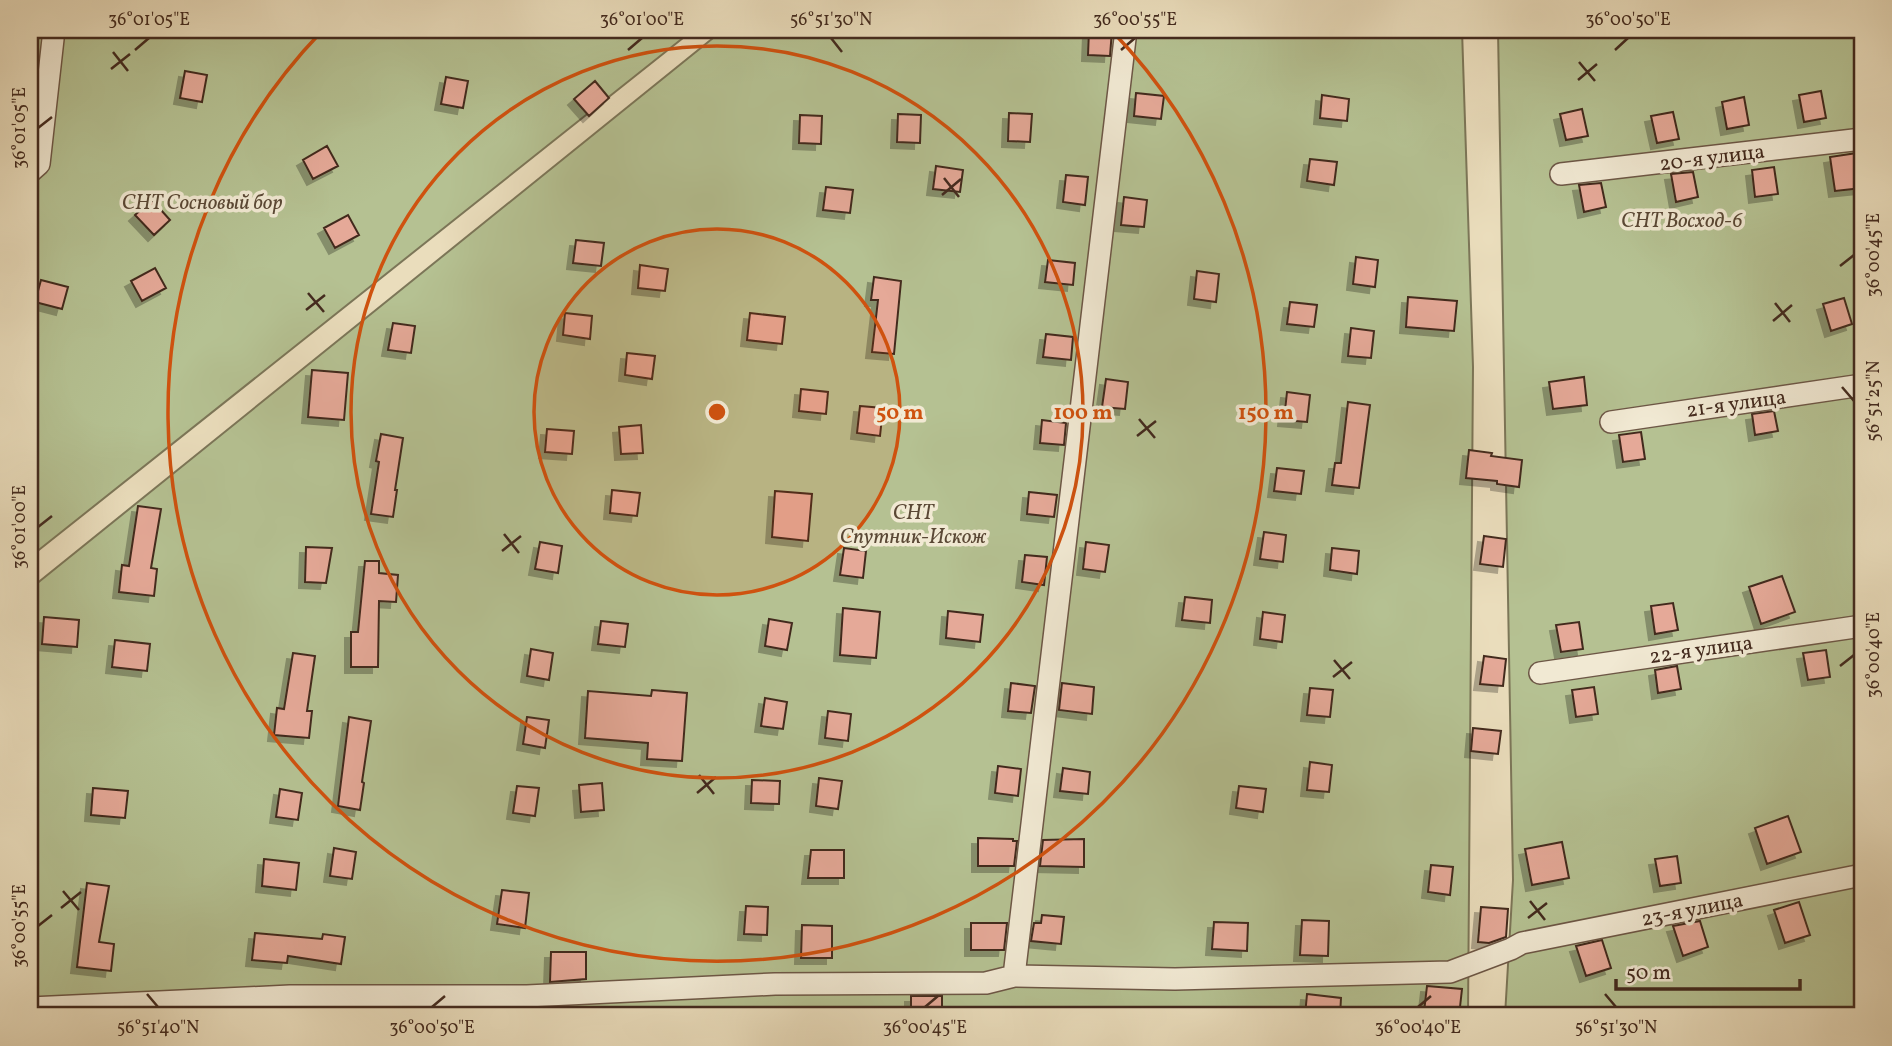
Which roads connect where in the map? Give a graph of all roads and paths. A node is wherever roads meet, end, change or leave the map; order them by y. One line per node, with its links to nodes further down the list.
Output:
1 (54, 30): 4 (street)
2 (1126, 30): 11 (street)
3 (1862, 139): 5 (street, 20-я улица)
4 (30, 172)
5 (1561, 174)
6 (1862, 385): 7 (street, 21-я улица)
7 (1611, 422)
8 (1862, 626): 9 (street, 22-я улица)
9 (1540, 673)
10 (1862, 875): 11 (street, 23-я улица)
11 (1014, 976): 12 (street, 23-я улица)
12 (30, 1008)

